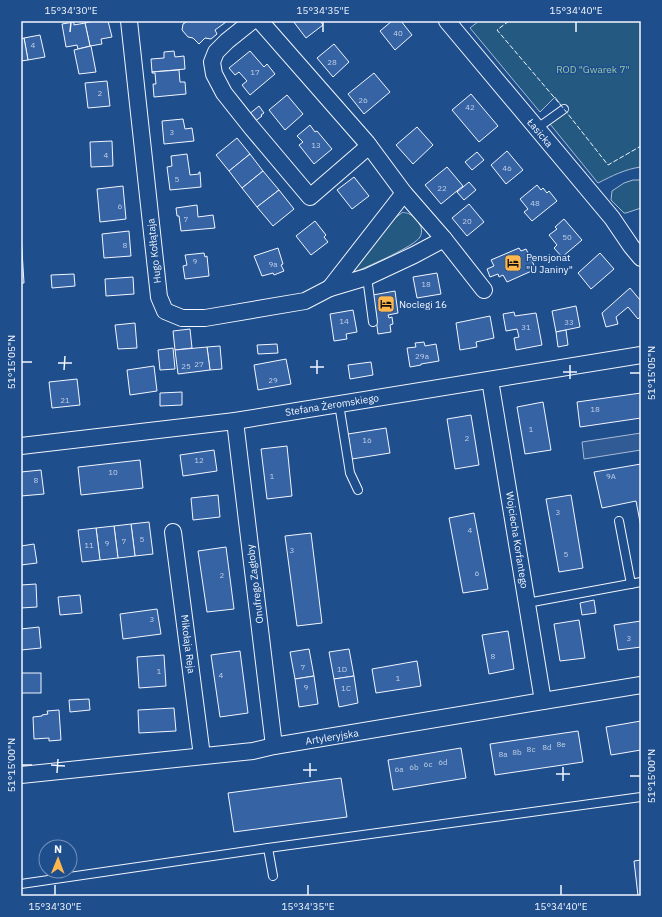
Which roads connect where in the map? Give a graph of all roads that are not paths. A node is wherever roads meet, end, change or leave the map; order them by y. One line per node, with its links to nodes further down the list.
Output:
1 (129, 21): 12 (street, Hugo Kołłątaja)
2 (252, 21): 7 (street)
3 (260, 21): 7 (street)
4 (447, 21): 6 (street, Łasicka)
5 (564, 109): 6 (lane)
6 (536, 129): 10 (street, Łasicka)
7 (369, 146): 8 (street)
8 (404, 193): 9 (street); 12 (street, Hugo Kołłątaja)
9 (444, 239): 11 (street, Hugo Kołłątaja); 13 (street)
10 (636, 249)
11 (367, 277): 12 (street, Hugo Kołłątaja); 14 (lane)
12 (330, 288)
13 (484, 290)
14 (373, 322)
15 (641, 355): 16 (street, Stefana Żeromskiego)
16 (490, 380): 17 (street, Stefana Żeromskiego); 25 (street, Wojciecha Korfantego)
17 (339, 404): 18 (street, Stefana Żeromskiego); 20 (lane)
18 (235, 422): 19 (street, Stefana Żeromskiego); 28 (street, Onufrego Zagłoby)
19 (21, 446)
20 (358, 490)
21 (619, 521): 24 (lane)
22 (173, 532): 29 (street, Mikołaja Reja)
23 (641, 582): 24 (lane)
24 (631, 584): 25 (lane)
25 (527, 603): 27 (street, Wojciecha Korfantego)
26 (641, 685): 27 (street, Artyleryjska)
27 (543, 701): 28 (street, Artyleryjska)
28 (274, 746): 29 (street, Artyleryjska)
29 (202, 756): 30 (street, Artyleryjska)
30 (21, 775)
31 (641, 797): 32 (lane)
32 (268, 848): 33 (lane); 34 (lane)
33 (273, 876)
34 (21, 884)

